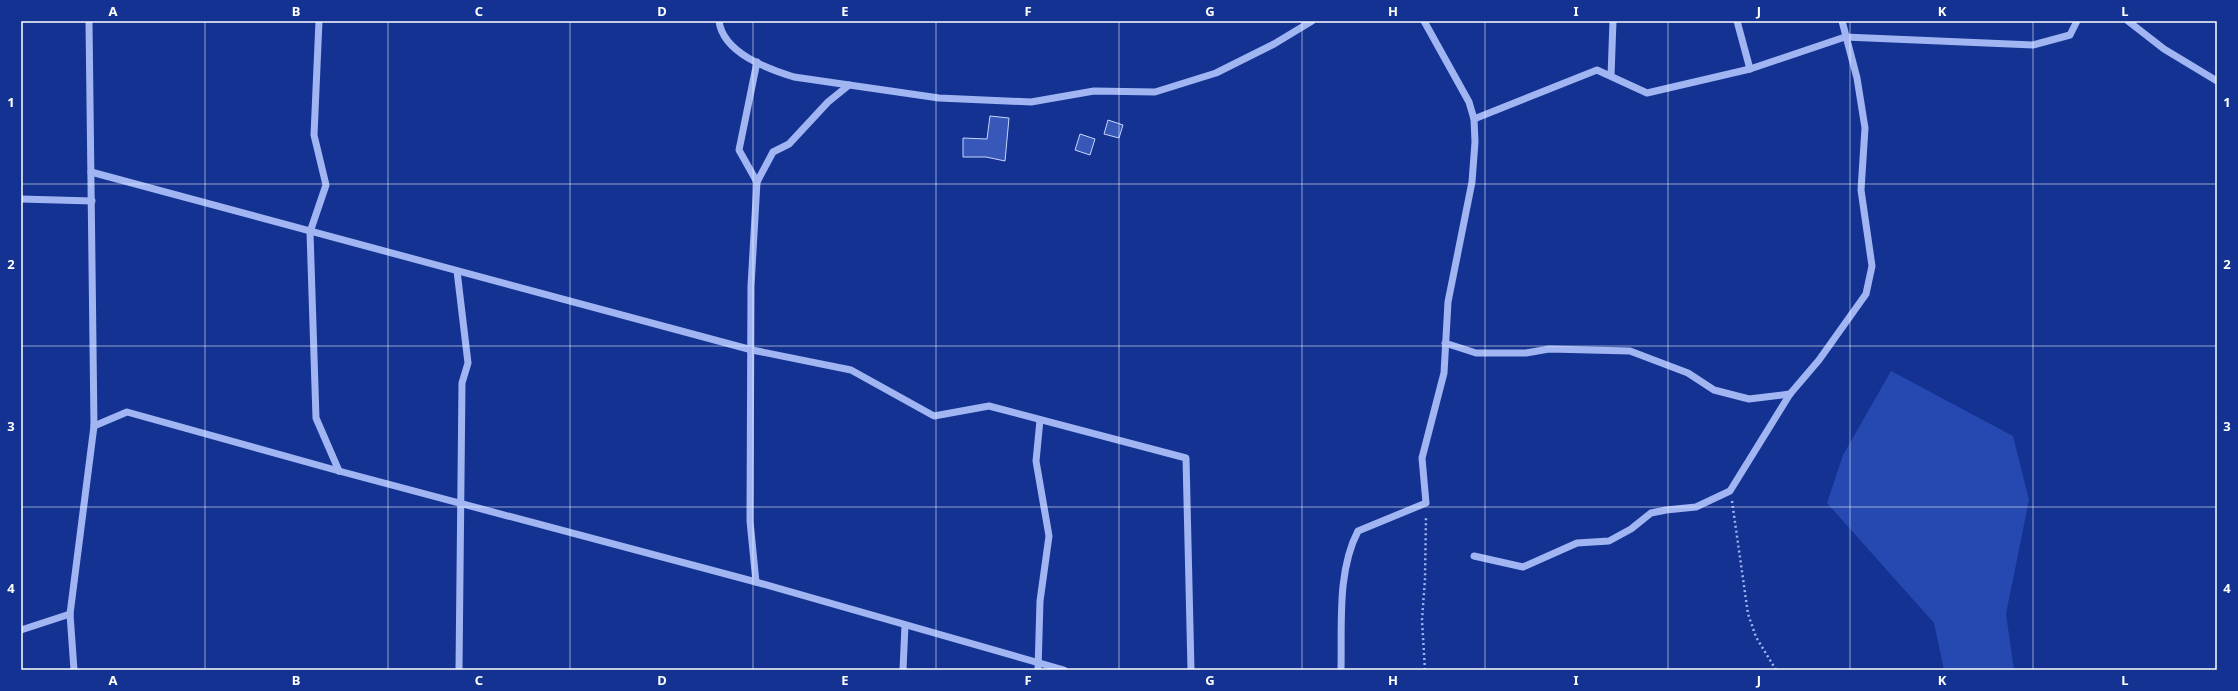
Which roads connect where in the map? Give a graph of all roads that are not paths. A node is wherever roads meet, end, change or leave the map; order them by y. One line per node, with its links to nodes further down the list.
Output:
1 (89, 21): 18 (street)
2 (319, 21): 22 (street)
3 (720, 21): 12 (street)
4 (1312, 21): 16 (street)
5 (1424, 21): 17 (street)
6 (1613, 21): 14 (street)
7 (1737, 21): 13 (street)
8 (1842, 21): 11 (street)
9 (2077, 21): 11 (street)
10 (2128, 21): 15 (street)
11 (1845, 37): 13 (street); 26 (street)
12 (757, 62): 16 (street); 19 (street)
13 (1750, 69): 14 (street)
14 (1611, 76): 17 (street)
15 (2217, 81)
16 (849, 85): 19 (street)
17 (1474, 119): 24 (street)
18 (91, 172): 21 (street); 22 (street)
19 (757, 182): 25 (street)
20 (21, 199): 21 (street)
21 (92, 201): 28 (street)
22 (310, 232): 23 (street); 29 (street)
23 (458, 271): 25 (street); 30 (street)
24 (1445, 343): 26 (street); 42 (street)
25 (752, 350): 27 (street); 32 (street)
26 (1790, 394): 31 (street)
27 (1040, 420): 36 (street); 41 (street)
28 (94, 426): 29 (street); 33 (street)
29 (339, 471): 30 (street)
30 (460, 503): 32 (street); 38 (street)
31 (1474, 556)
32 (756, 582): 34 (street)
33 (70, 614): 35 (street); 37 (street)
34 (905, 625): 36 (street); 39 (street)
35 (21, 630)
36 (1037, 666): 40 (street)
37 (74, 670)
38 (459, 670)
39 (903, 670)
40 (1064, 670)
41 (1191, 670)
42 (1341, 670)

